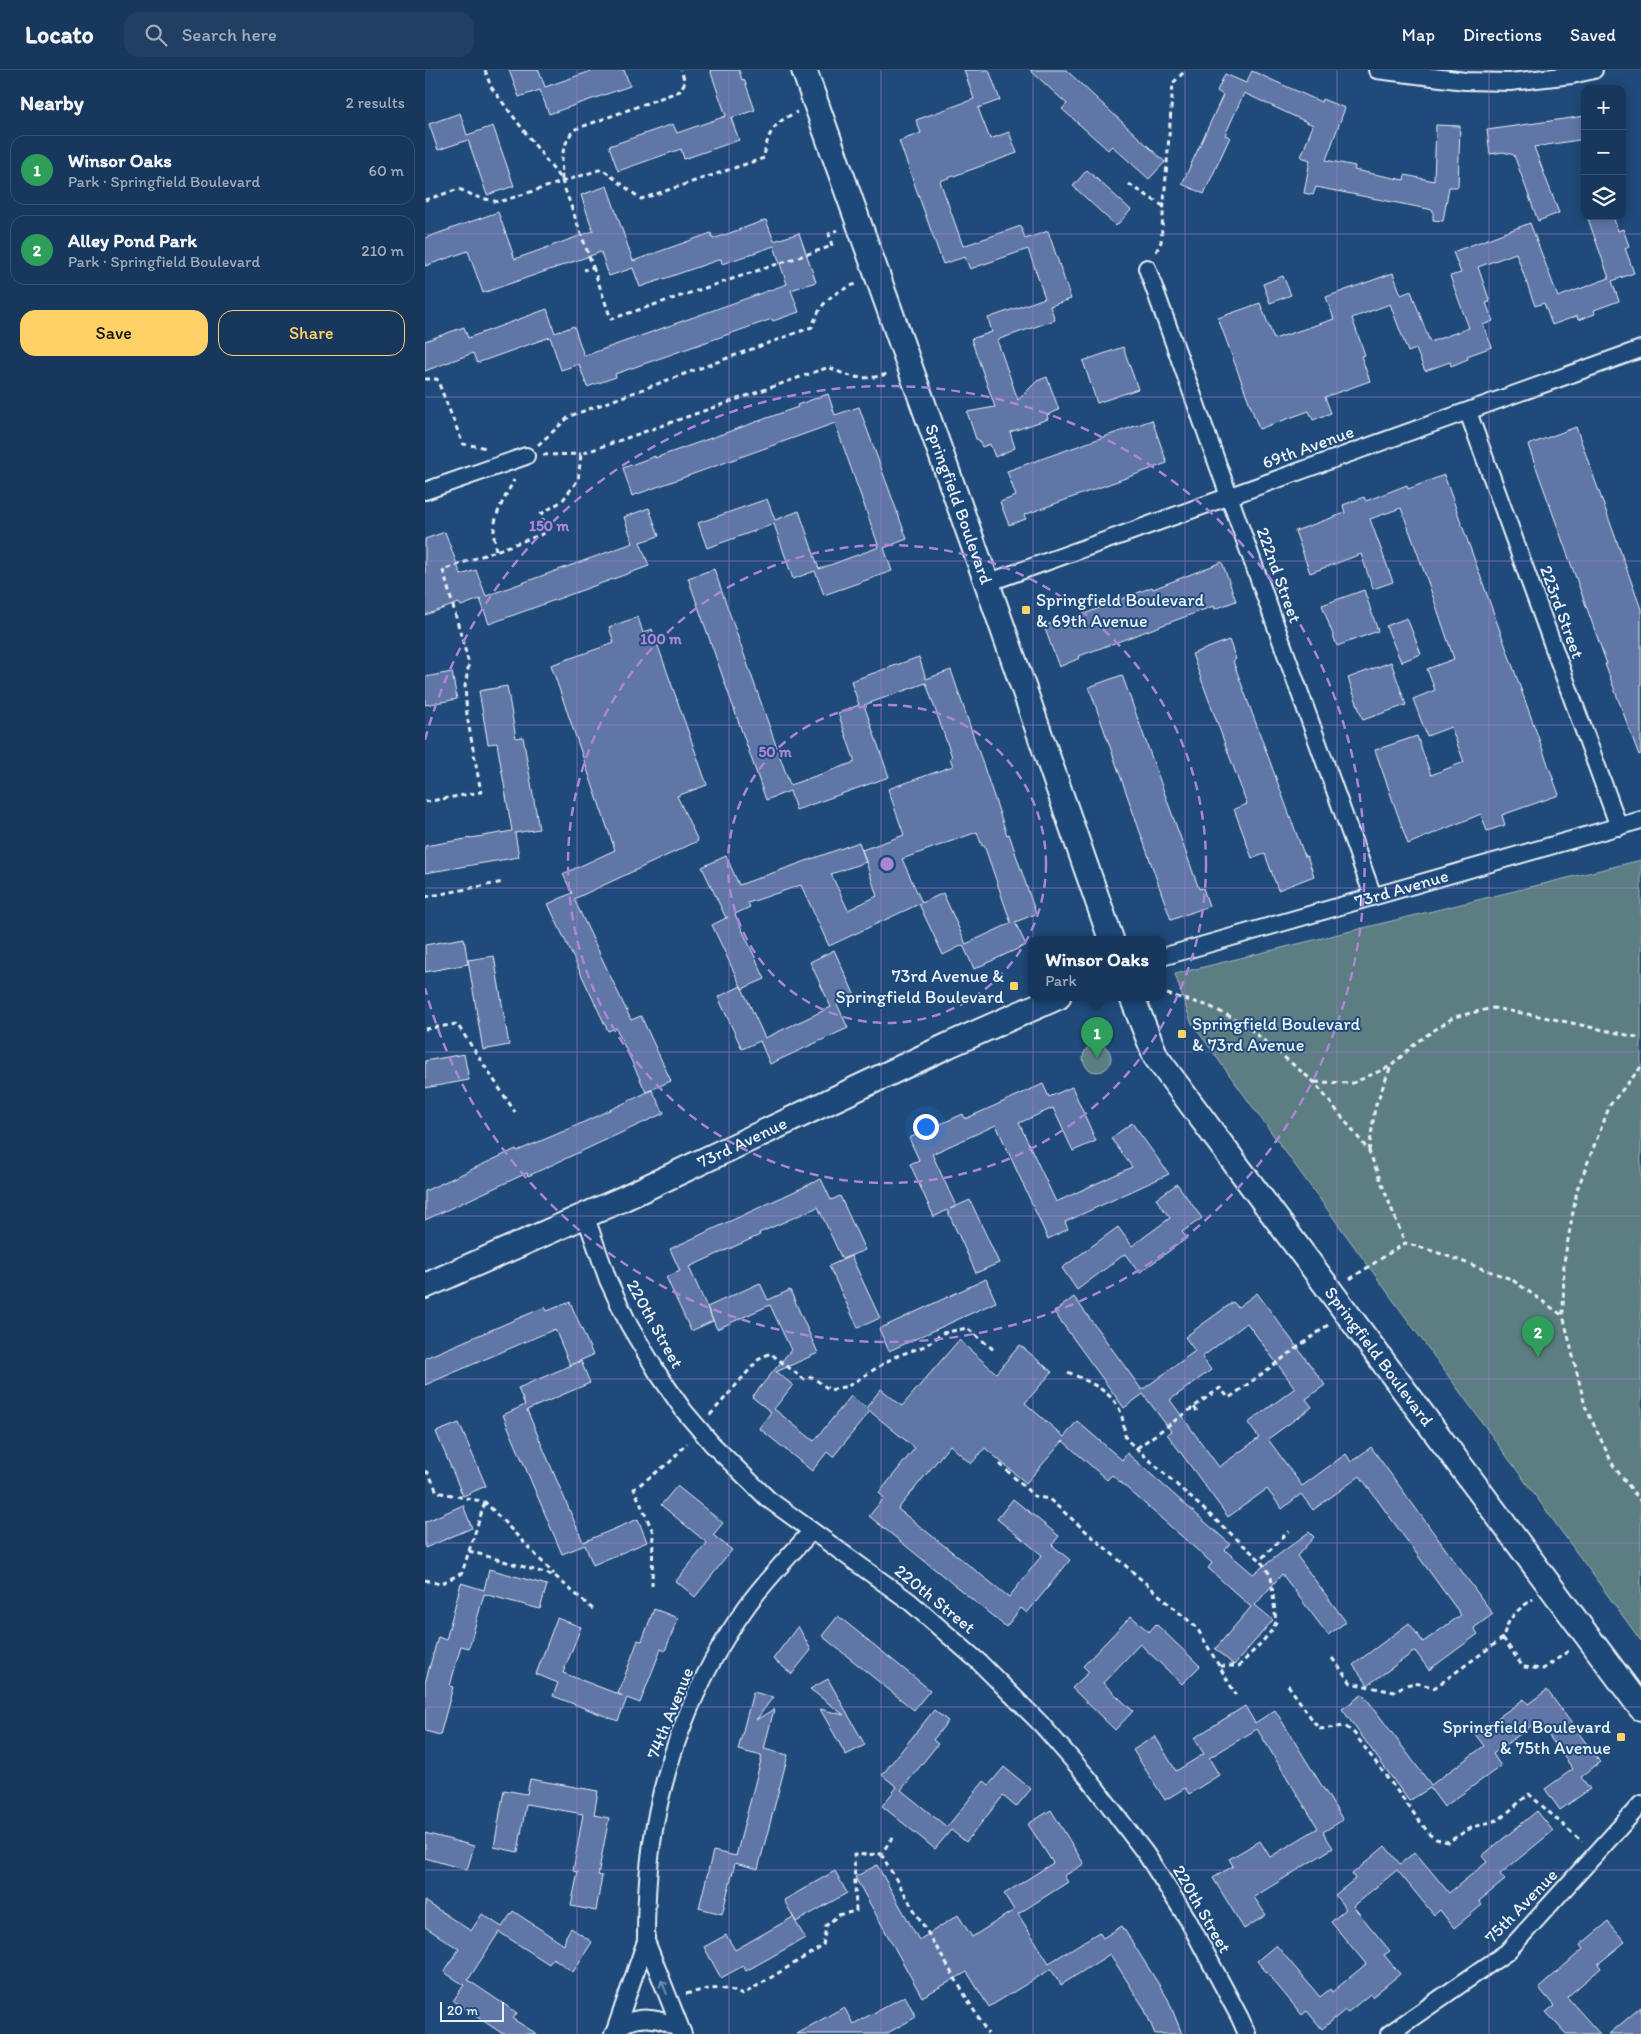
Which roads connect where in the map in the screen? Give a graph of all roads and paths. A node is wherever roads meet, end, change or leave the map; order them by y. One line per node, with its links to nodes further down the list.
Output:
1 (485, 70): 8 (path)
2 (681, 70): 8 (path)
3 (803, 70): 7 (main road, Springfield Boulevard)
4 (1186, 70): 11 (path)
5 (1377, 70): 6 (street)
6 (1594, 70)
7 (816, 104): 8 (path); 12 (main road, Springfield Boulevard)
8 (563, 181): 10 (path); 13 (path)
9 (1129, 184): 11 (path)
10 (425, 200)
11 (1163, 206): 14 (path)
12 (857, 220): 13 (path); 16 (main road, Springfield Boulevard)
13 (593, 267): 15 (path)
14 (1147, 268): 23 (street, 222nd Street)
15 (584, 270)
16 (877, 275): 18 (main road, Springfield Boulevard); 21 (path)
17 (1641, 349): 19 (street, 69th Avenue)
18 (910, 367): 20 (path); 24 (main road, Springfield Boulevard)
19 (1468, 412): 23 (street, 69th Avenue); 27 (street, 223rd Street)
20 (581, 454): 21 (path); 25 (path)
21 (526, 456): 22 (street)
22 (425, 491)
23 (1229, 497): 24 (street, 69th Avenue); 29 (street, 222nd Street)
24 (987, 583): 31 (main road, Springfield Boulevard)
25 (425, 802)
26 (1641, 820): 27 (street, 73rd Avenue)
27 (1619, 826): 29 (street, 73rd Avenue)
28 (503, 882): 30 (path)
29 (1373, 896): 32 (street, 73rd Avenue)
30 (425, 897)
31 (1110, 936)
32 (1166, 955)
33 (1167, 994): 40 (path)
34 (1049, 1001): 43 (main road, 73rd Avenue)
35 (1134, 1001): 46 (main road, Springfield Boulevard)
36 (425, 1029): 41 (path)
37 (1641, 1036): 38 (path)
38 (1391, 1066): 40 (path); 42 (path)
39 (1641, 1067): 48 (path)
40 (1314, 1082): 42 (path)
41 (515, 1112)
42 (1369, 1152): 44 (path)
43 (585, 1215): 45 (main road, 73rd Avenue); 53 (street, 220th Street)
44 (1405, 1243): 46 (path); 48 (path)
45 (425, 1286)
46 (1331, 1291): 47 (main road, Springfield Boulevard)
47 (1347, 1312): 51 (path); 65 (main road, Springfield Boulevard)
48 (1563, 1315): 58 (path)
49 (994, 1350): 53 (path)
50 (1068, 1372): 54 (path)
51 (1194, 1407): 52 (path); 54 (path)
52 (1199, 1414)
53 (699, 1429): 60 (street, 220th Street); 66 (path)
54 (1137, 1448): 62 (path)
55 (1000, 1464): 71 (path)
56 (425, 1471): 57 (path)
57 (485, 1502): 61 (path); 63 (path)
58 (1641, 1502)
59 (1289, 1531): 62 (path)
60 (811, 1532): 79 (street, 74th Avenue); 84 (street, 220th Street)
61 (469, 1551): 63 (path); 64 (path)
62 (1260, 1560): 71 (path)
63 (555, 1576): 67 (path)
64 (425, 1580)
65 (1550, 1585): 68 (main road, Springfield Boulevard); 69 (path)
66 (652, 1586)
67 (595, 1610)
68 (1589, 1637): 69 (path); 74 (main road, Springfield Boulevard)
69 (1503, 1638): 70 (path)
70 (1332, 1658)
71 (1220, 1666): 73 (path)
72 (1288, 1685): 78 (path)
73 (1236, 1695)
74 (1641, 1708)
75 (1641, 1804): 78 (street, 75th Avenue)
76 (895, 1834): 77 (path)
77 (881, 1854): 80 (path); 83 (path)
78 (1596, 1856): 85 (street, 75th Avenue)
79 (646, 1941): 80 (street, 74th Avenue, one-way to 79); 81 (street, 74th Avenue)
80 (668, 1997): 82 (street, 74th Avenue)
81 (614, 2032): 82 (street)
82 (683, 2033)
83 (988, 2034)
84 (1247, 2034)
85 (1389, 2034)

